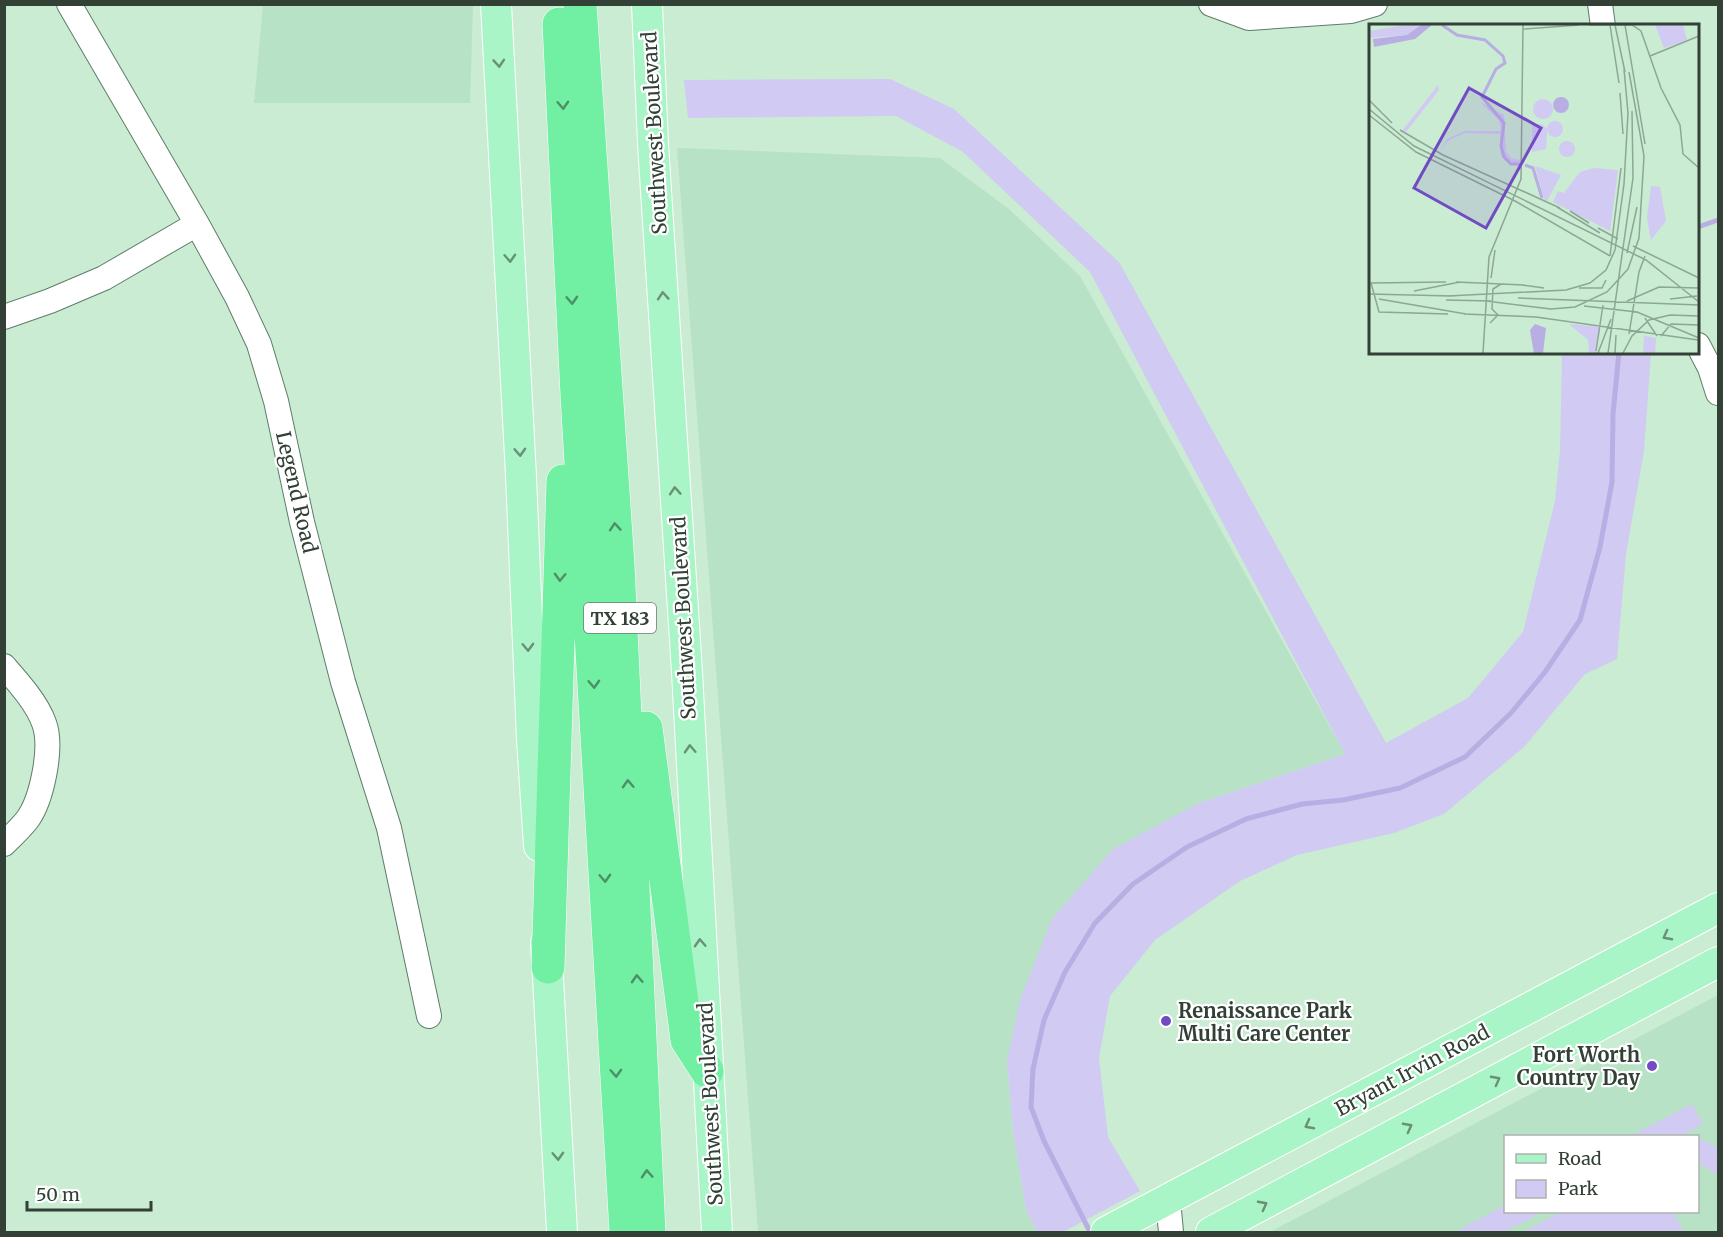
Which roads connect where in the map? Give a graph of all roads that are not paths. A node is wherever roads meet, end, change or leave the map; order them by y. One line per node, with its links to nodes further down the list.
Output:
1 (69, 4): 10 (street, Legend Road)
2 (496, 4): 21 (main road, one-way to 21)
3 (558, 4): 15 (highway, TX 183, one-way to 15)
4 (580, 4): 16 (highway, TX 183, one-way to 4)
5 (647, 4): 24 (main road, Southwest Boulevard, one-way to 5)
6 (1211, 4): 7 (street)
7 (1375, 4)
8 (1600, 4): 9 (street)
9 (1603, 24)
10 (197, 224): 11 (street); 22 (street, Legend Road)
11 (4, 317)
12 (1699, 347): 13 (street)
13 (1714, 372): 14 (street)
14 (1719, 393)
15 (577, 394): 21 (highway, one-way to 21); 29 (highway, TX 183, one-way to 29)
16 (618, 565): 24 (highway); 30 (highway, TX 183, one-way to 16)
17 (4, 666): 18 (street)
18 (4, 844)
19 (1719, 908): 23 (main road, Bryant Irvin Road, one-way to 23)
20 (1719, 962): 25 (main road, one-way to 20)
21 (548, 968): 28 (main road, one-way to 28)
22 (429, 1016)
23 (1422, 1065): 25 (main road); 26 (main road, Bryant Irvin Road, one-way to 26)
24 (707, 1071): 31 (main road, Southwest Boulevard)
25 (1445, 1107): 33 (main road, one-way to 25)
26 (1168, 1200): 27 (main road, Bryant Irvin Road); 32 (street)
27 (1114, 1228)
28 (562, 1233)
29 (626, 1233)
30 (649, 1233)
31 (717, 1233)
32 (1171, 1233)
33 (1211, 1233)

